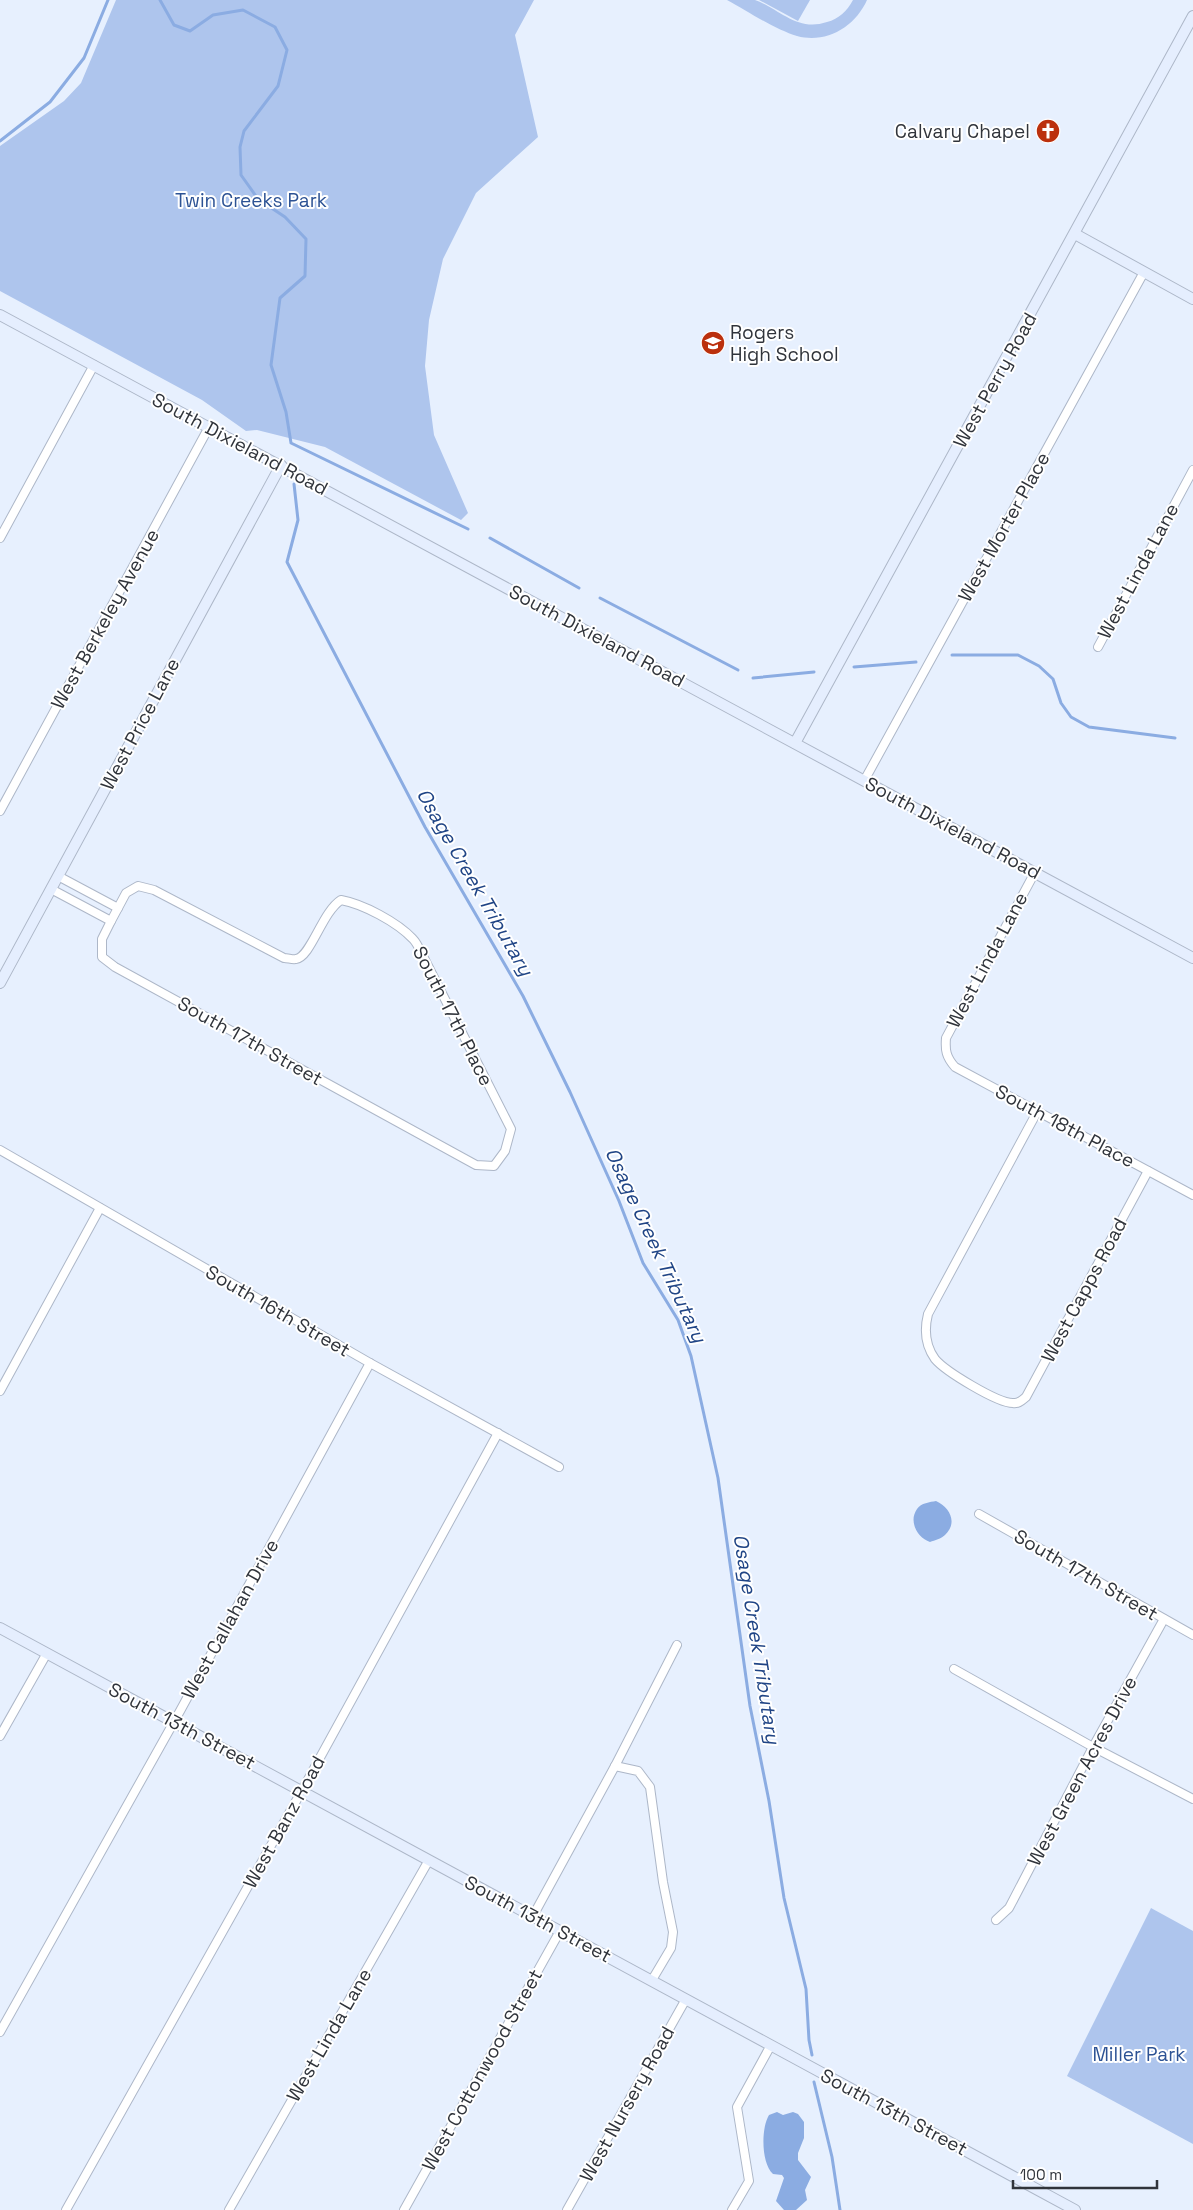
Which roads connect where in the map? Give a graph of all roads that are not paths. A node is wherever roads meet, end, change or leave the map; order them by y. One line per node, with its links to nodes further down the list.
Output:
1 (1193, 16): 2 (street, West Perry Road)
2 (1075, 234): 3 (street); 12 (street, West Perry Road)
3 (1144, 272): 4 (street); 13 (street, West Morter Place)
4 (1193, 299)
5 (0, 315): 6 (street, South Dixieland Road)
6 (94, 365): 7 (street, South Dixieland Road); 10 (street)
7 (209, 427): 8 (street, South Dixieland Road); 14 (street, West Berkeley Avenue)
8 (281, 465): 12 (street, South Dixieland Road); 16 (street, West Price Lane)
9 (1193, 470): 11 (street, West Linda Lane)
10 (0, 538)
11 (1098, 647)
12 (795, 743): 13 (street, South Dixieland Road)
13 (864, 781): 15 (street, South Dixieland Road)
14 (0, 811)
15 (1035, 872): 20 (street, South Dixieland Road); 22 (street, West Linda Lane)
16 (58, 876): 17 (street, West Price Lane); 18 (street)
17 (51, 889): 19 (street); 21 (street, West Price Lane)
18 (118, 908): 19 (street, South 17th Place); 25 (street, South 17th Place)
19 (111, 921): 25 (street, South 17th Street)
20 (1193, 958)
21 (0, 983)
22 (944, 1050): 23 (street, South 18th Place)
23 (1037, 1112): 26 (street, South 18th Place); 26 (street, West Capps Road)
24 (0, 1150): 28 (street, South 16th Street)
25 (494, 1166)
26 (1148, 1171): 27 (street, South 18th Place)
27 (1193, 1195)
28 (100, 1208): 29 (street, South 16th Street); 30 (street)
29 (370, 1363): 31 (street, South 16th Street); 40 (street, West Callahan Drive)
30 (0, 1391)
31 (498, 1433): 32 (street, South 16th Street); 44 (street, West Banz Road)
32 (559, 1467)
33 (979, 1514): 34 (street, South 17th Street)
34 (1164, 1619): 36 (street, South 17th Street); 42 (street, West Green Acres Drive)
35 (0, 1628): 38 (street, South 13th Street)
36 (1193, 1635)
37 (677, 1644): 43 (street)
38 (47, 1653): 40 (street, South 13th Street); 41 (street)
39 (954, 1669): 42 (street)
40 (174, 1722): 44 (street, South 13th Street); 52 (street, West Callahan Drive)
41 (0, 1736)
42 (1093, 1747): 45 (street); 48 (street, West Green Acres Drive)
43 (615, 1766): 47 (street); 50 (street)
44 (301, 1791): 46 (street, South 13th Street); 54 (street, West Banz Road)
45 (1193, 1799)
46 (429, 1860): 47 (street, South 13th Street); 55 (street, West Linda Lane)
47 (533, 1916): 49 (street, South 13th Street)
48 (996, 1920)
49 (560, 1931): 50 (street, South 13th Street); 56 (street, West Cottonwood Street)
50 (652, 1980): 51 (street, South 13th Street)
51 (686, 1999): 53 (street, South 13th Street); 57 (street, West Nursery Road)
52 (0, 2032)
53 (771, 2045): 58 (street); 59 (street, South 13th Street)
54 (66, 2210)
55 (229, 2210)
56 (404, 2210)
57 (567, 2210)
58 (732, 2210)
59 (1075, 2210)

